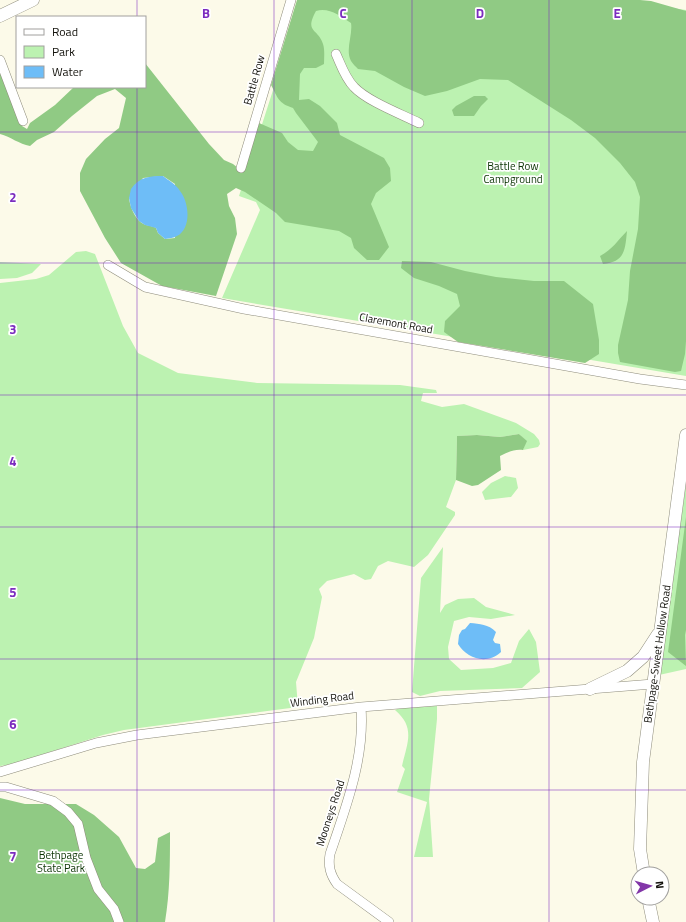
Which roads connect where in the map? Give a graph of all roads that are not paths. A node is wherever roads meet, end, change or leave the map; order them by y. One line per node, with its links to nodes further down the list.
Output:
1 (33, 0): 3 (main road)
2 (291, 0): 8 (street, Battle Row)
3 (0, 16)
4 (336, 54): 7 (street)
5 (0, 60): 6 (street)
6 (23, 120)
7 (419, 123)
8 (241, 168)
9 (108, 265): 10 (street, Claremont Road)
10 (686, 385)
11 (686, 435): 12 (main road, Bethpage-Sweet Hollow Road)
12 (685, 449): 13 (main road, Bethpage-Sweet Hollow Road)
13 (660, 632): 14 (main road, Bethpage-Sweet Hollow Road); 15 (main road)
14 (653, 684): 15 (street, Winding Road); 19 (main road, Bethpage-Sweet Hollow Road)
15 (590, 689): 16 (street, Winding Road)
16 (361, 707): 17 (street, Winding Road); 22 (street, Mooneys Road)
17 (0, 772)
18 (0, 787): 21 (street)
19 (643, 866)
20 (650, 906): 23 (main road)
21 (119, 922)
22 (389, 922)
23 (654, 922)

